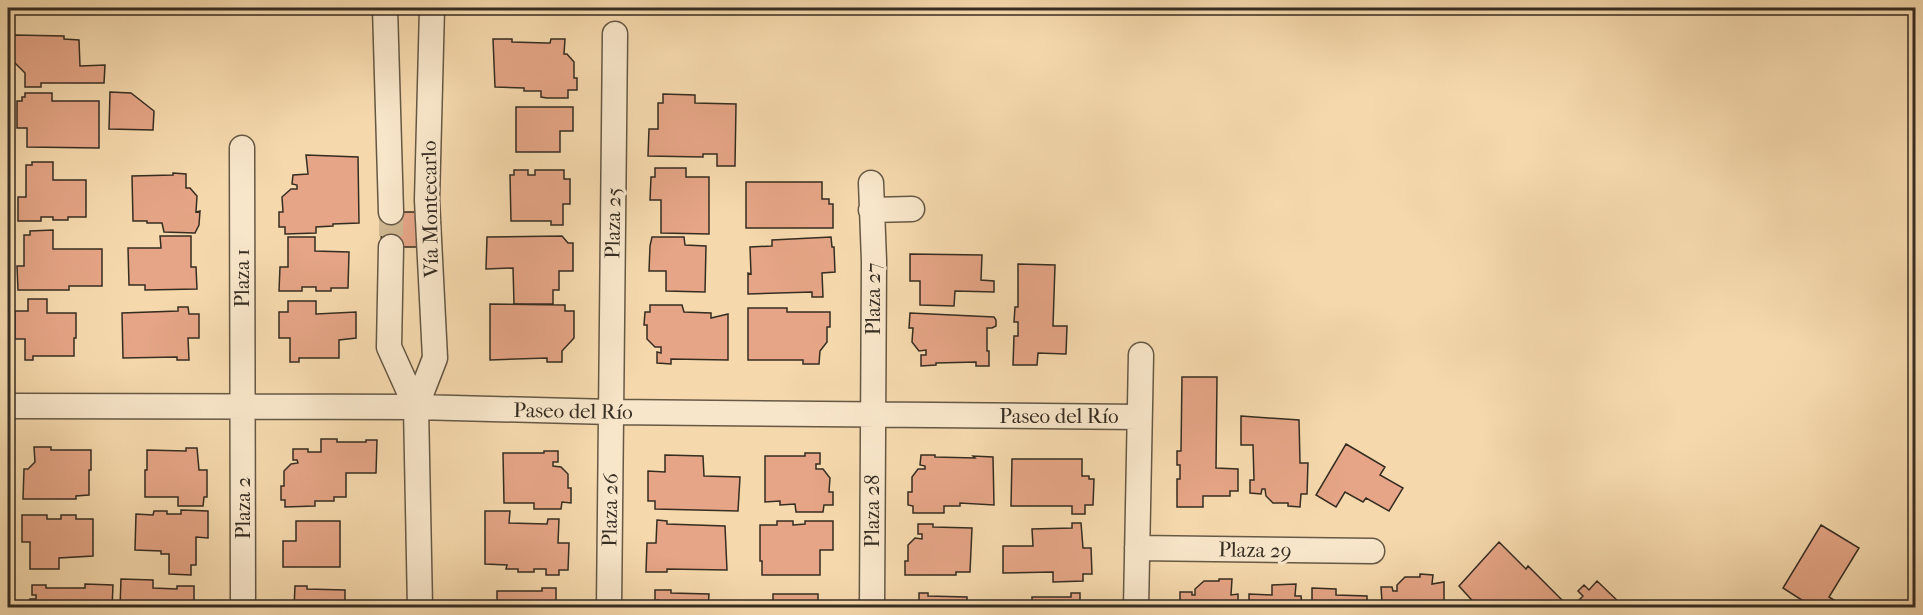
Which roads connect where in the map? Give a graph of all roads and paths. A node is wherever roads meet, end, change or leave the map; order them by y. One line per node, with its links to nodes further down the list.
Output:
1 (385, 8): 8 (street, Vía Montecarlo)
2 (432, 17): 12 (street, Vía Montecarlo)
3 (615, 34): 14 (street, Plaza 25)
4 (242, 148): 13 (street, Plaza 1)
5 (871, 183): 7 (street, Plaza 27)
6 (912, 209): 7 (street)
7 (872, 210): 15 (street, Plaza 27)
8 (391, 212)
9 (391, 247): 12 (street, Vía Montecarlo)
10 (1141, 355): 16 (street)
11 (8, 406): 13 (street, Paseo del Río)
12 (416, 407): 13 (street, Paseo del Río); 14 (street, Paseo del Río); 20 (street, Vía Montecarlo)
13 (243, 408): 19 (street, Plaza 2)
14 (611, 412): 15 (street, Paseo del Río); 21 (street, Plaza 26)
15 (872, 415): 16 (street, Paseo del Río); 22 (street, Plaza 28)
16 (1139, 417): 17 (street)
17 (1137, 548): 18 (street, Plaza 29); 23 (street)
18 (1372, 551)
19 (243, 608)
20 (420, 608)
21 (609, 608)
22 (872, 608)
23 (1136, 608)

